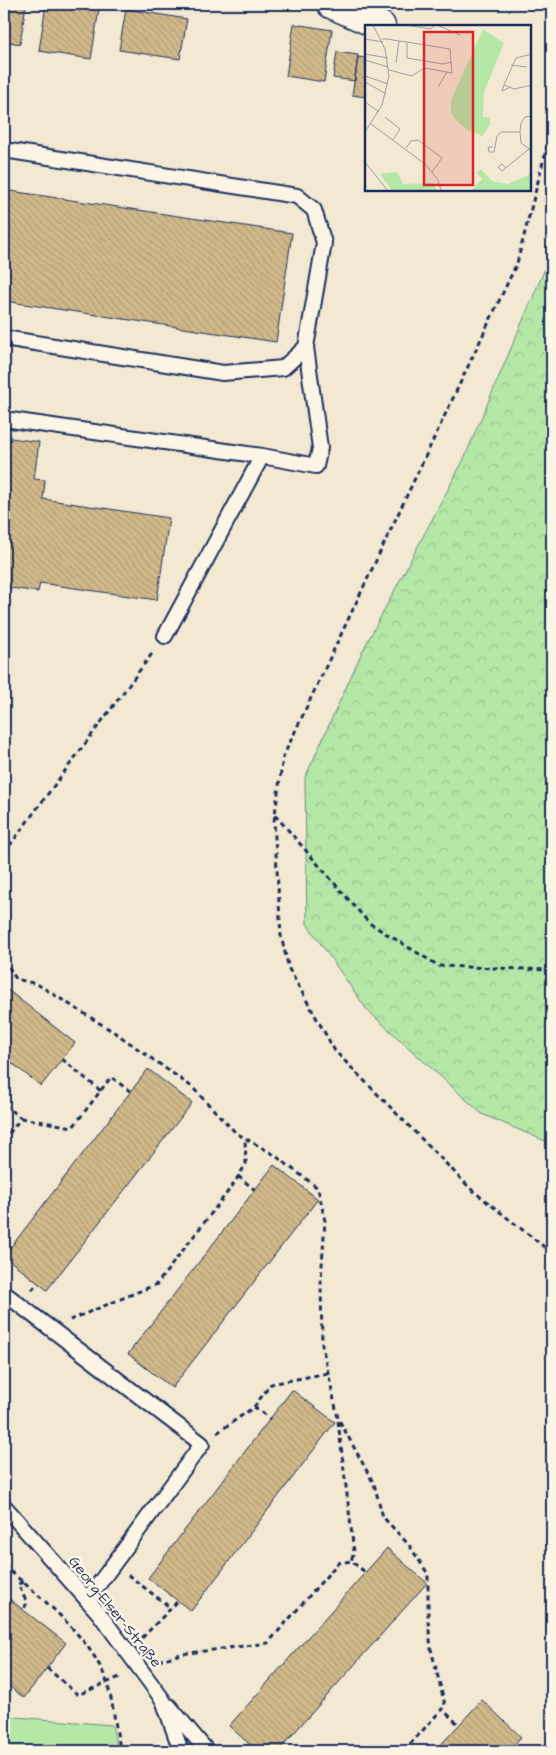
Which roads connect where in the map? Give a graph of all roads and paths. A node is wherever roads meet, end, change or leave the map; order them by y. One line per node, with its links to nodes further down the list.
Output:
1 (330, 4): 2 (street)
2 (379, 25)
3 (552, 126): 10 (path)
4 (4, 150): 6 (lane)
5 (4, 338): 6 (lane)
6 (306, 347): 8 (lane)
7 (4, 419): 8 (lane)
8 (262, 456): 9 (lane)
9 (165, 636): 11 (path)
10 (275, 815): 13 (path); 23 (path)
11 (4, 853)
12 (4, 959): 19 (path)
13 (552, 970)
14 (62, 1059): 15 (path)
15 (101, 1091): 16 (path); 18 (path)
16 (131, 1092)
17 (4, 1105): 18 (path)
18 (21, 1118): 20 (path)
19 (245, 1138): 21 (path); 26 (path)
20 (4, 1140)
21 (238, 1176): 22 (path); 25 (path)
22 (255, 1190)
23 (552, 1253)
24 (4, 1293): 25 (lane)
25 (59, 1335): 30 (lane)
26 (328, 1373): 27 (path); 29 (path)
27 (254, 1407): 28 (path); 30 (path)
28 (270, 1418)
29 (338, 1418): 32 (path); 46 (path)
30 (202, 1444): 33 (lane)
31 (4, 1506): 37 (lane, Georg-Elser-Straße)
32 (351, 1562): 35 (path); 43 (path)
33 (114, 1564): 37 (lane); 39 (path)
34 (4, 1566): 36 (path)
35 (365, 1572)
36 (22, 1582): 40 (path); 44 (path)
37 (87, 1600): 41 (lane, Georg-Elser-Straße)
38 (178, 1601): 39 (path)
39 (171, 1608): 41 (path)
40 (23, 1610)
41 (128, 1652): 43 (lane, Georg-Elser-Straße)
42 (47, 1668): 44 (path)
43 (140, 1668): 44 (path); 45 (lane, Georg-Elser-Straße)
44 (108, 1684): 48 (path)
45 (164, 1700): 49 (lane, Georg-Elser-Straße); 50 (lane)
46 (442, 1709): 47 (path); 51 (path)
47 (459, 1725)
48 (121, 1751)
49 (181, 1751)
50 (207, 1751)
51 (404, 1751)

